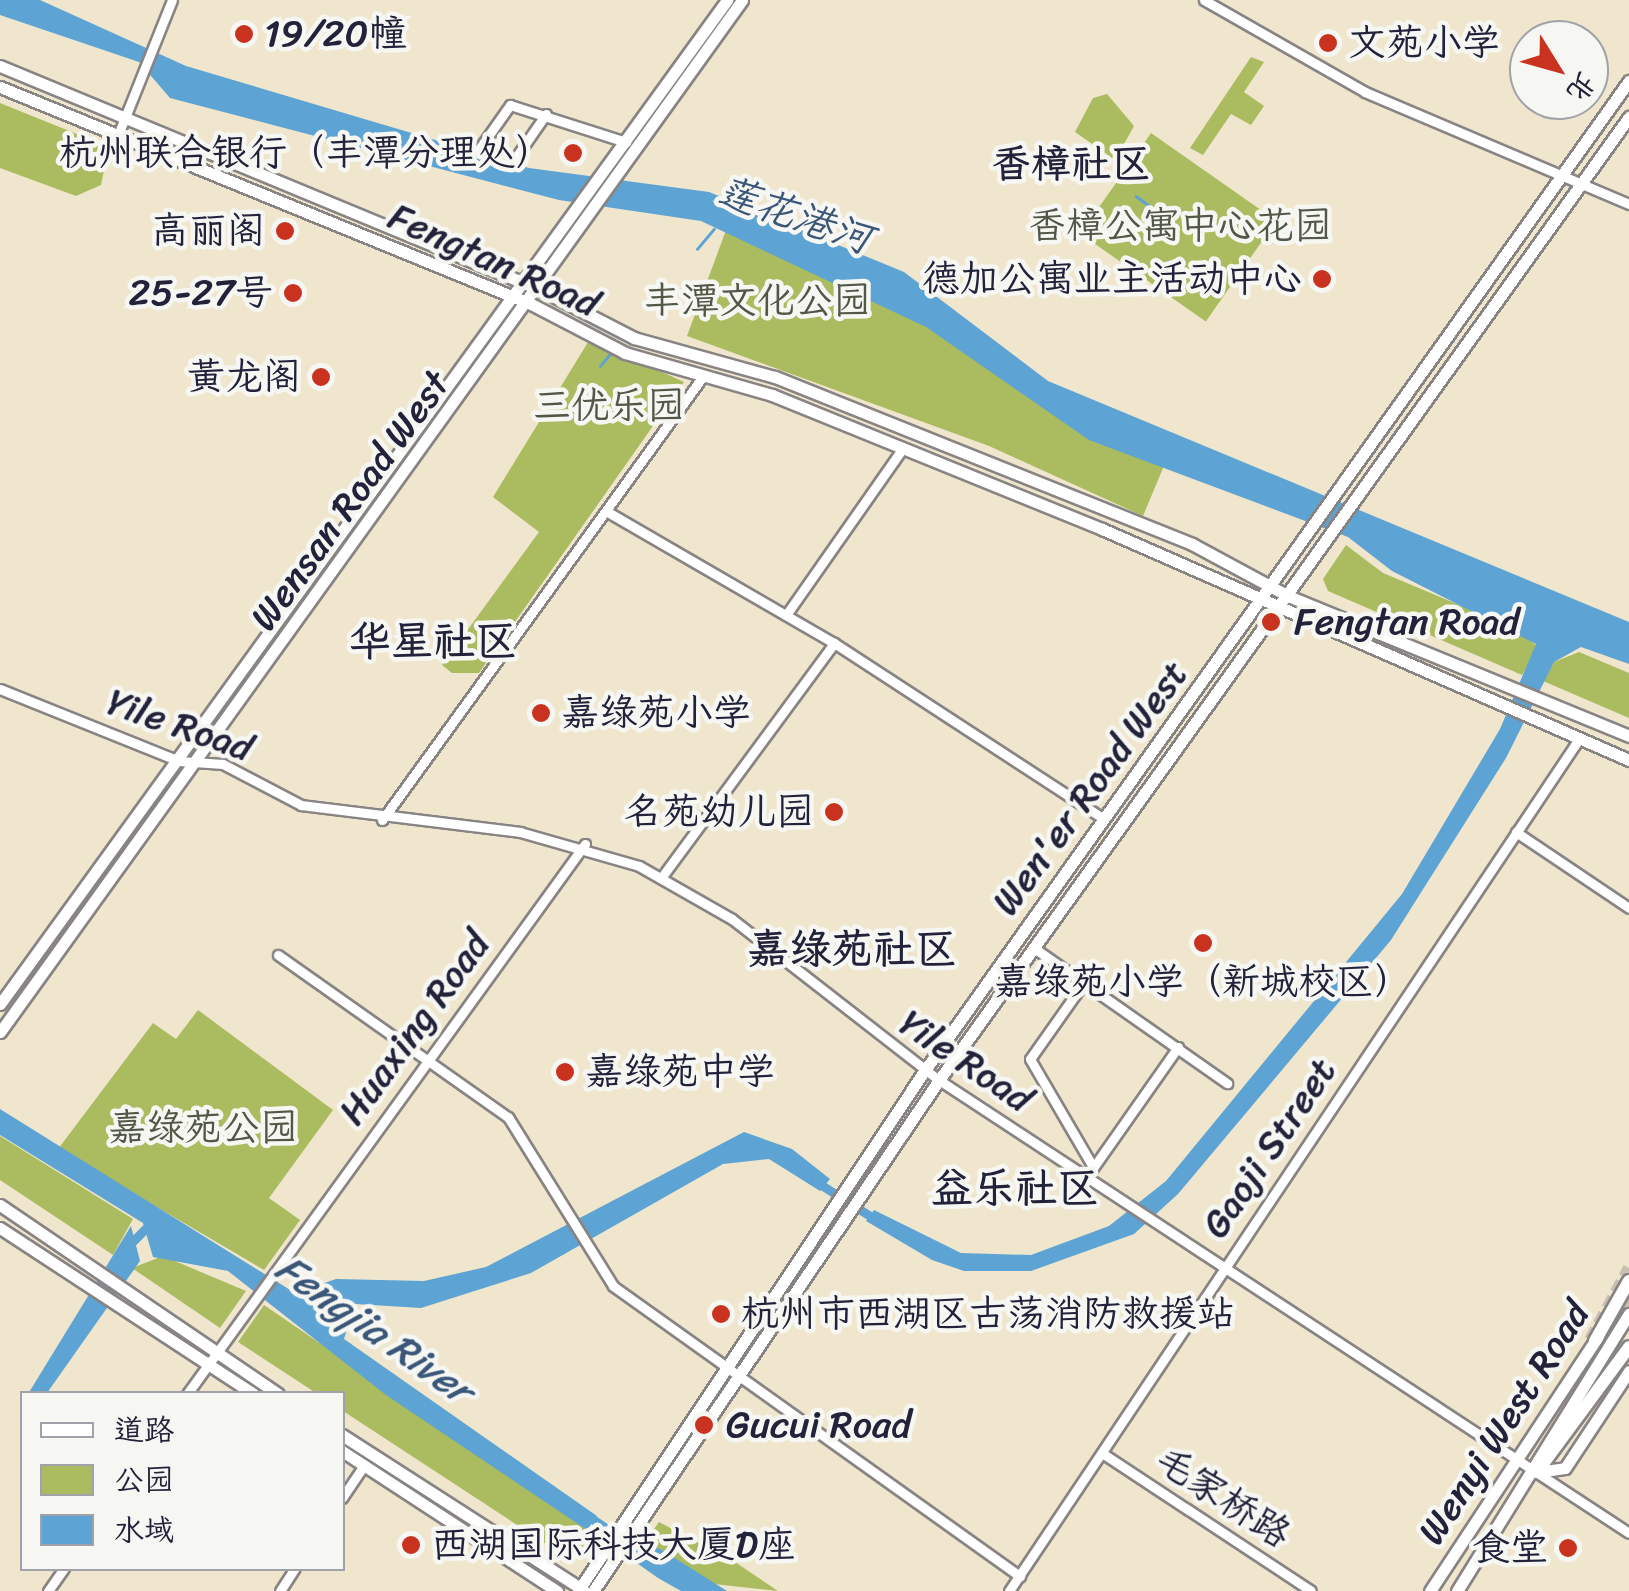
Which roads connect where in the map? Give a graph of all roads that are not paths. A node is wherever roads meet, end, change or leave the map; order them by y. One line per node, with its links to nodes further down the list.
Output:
1 (172, 0): 9 (street)
2 (727, 0): 12 (main road, Wensan Road West)
3 (742, 0): 15 (main road, Wensan Road West)
4 (1204, 0): 16 (street)
5 (0, 66): 9 (main road, Fengtan Road)
6 (1629, 81): 16 (main road, Wen'er Road West)
7 (0, 87): 11 (main road, Fengtan Road)
8 (546, 114): 12 (street); 13 (street); 14 (street)
9 (125, 117): 11 (street); 20 (main road, Fengtan Road)
10 (1629, 117): 17 (main road, Wen'er Road West)
11 (118, 134): 22 (main road, Fengtan Road)
12 (626, 142): 15 (main road, Wensan Road West)
13 (479, 149)
14 (514, 160)
15 (613, 172): 19 (main road, Wensan Road West)
16 (1562, 176): 17 (street); 27 (main road, Wen'er Road West)
17 (1581, 186): 18 (street); 28 (main road, Wen'er Road West)
18 (1629, 204)
19 (588, 210): 20 (main road, Wensan Road West); 21 (main road, Wensan Road West)
20 (526, 284): 21 (main road, Fengtan Road); 22 (main road, Wensan Road West)
21 (541, 290): 23 (main road, Wensan Road West); 27 (main road, Fengtan Road)
22 (516, 298): 23 (main road, Fengtan Road); 38 (main road, Wensan Road West)
23 (531, 304): 24 (main road, Fengtan Road); 36 (main road, Wensan Road West)
24 (701, 379): 25 (main road, Fengtan Road); 26 (street)
25 (903, 448): 29 (main road, Fengtan Road); 31 (street)
26 (606, 510): 31 (street); 40 (street)
27 (1272, 587): 28 (main road, Fengtan Road); 29 (main road, Wen'er Road West)
28 (1288, 596): 30 (main road, Wen'er Road West); 34 (main road, Fengtan Road)
29 (1260, 603): 30 (main road, Fengtan Road); 39 (main road, Wen'er Road West)
30 (1278, 612): 35 (main road, Fengtan Road); 45 (main road, Wen'er Road West)
31 (786, 615): 32 (street)
32 (834, 644): 39 (street); 43 (street)
33 (0, 689): 38 (street, Yile Road)
34 (1629, 736)
35 (1578, 738): 37 (main road, Fengtan Road); 41 (street, Gaoji Street)
36 (200, 756): 38 (street, Yile Road); 40 (street, Yile Road); 49 (main road, Wensan Road West)
37 (1629, 760)
38 (179, 761): 48 (main road, Wensan Road West)
39 (1104, 819): 52 (main road, Wen'er Road West)
40 (382, 820): 42 (street, Yile Road)
41 (1516, 832): 44 (street); 59 (street, Gaoji Street)
42 (585, 844): 43 (street, Yile Road); 51 (street, Huaxing Road)
43 (661, 878): 52 (street, Yile Road)
44 (1629, 908)
45 (1034, 948): 47 (street); 53 (main road, Wen'er Road West)
46 (278, 955): 51 (street)
47 (1084, 982): 50 (street); 55 (street)
48 (0, 1004)
49 (0, 1032)
50 (1178, 1048): 54 (street); 55 (street)
51 (431, 1056): 66 (street, Huaxing Road); 68 (street)
52 (925, 1070): 53 (street, Yile Road); 68 (main road, Wen'er Road West)
53 (939, 1080): 56 (street, Yile Road); 68 (main road, Wen'er Road West)
54 (1227, 1082)
55 (1094, 1167): 56 (street)
56 (1086, 1178): 59 (street, Yile Road)
57 (0, 1204): 60 (main road)
58 (0, 1228): 60 (main road)
59 (1223, 1271): 75 (street, Gaoji Street); 76 (street, Yile Road)
60 (92, 1278): 66 (main road)
61 (1629, 1284): 64 (highway)
62 (1629, 1314): 78 (main road, Wenyi West Road)
63 (1629, 1336): 72 (highway)
64 (1594, 1341): 76 (main road, Wenyi West Road)
65 (1629, 1348): 78 (highway)
66 (211, 1358): 69 (street, Huaxing Road); 70 (main road); 71 (main road)
67 (1629, 1371): 78 (main road)
68 (733, 1372): 81 (main road, Wen'er Road West); 82 (street)
69 (189, 1391)
70 (250, 1391)
71 (272, 1391)
72 (1584, 1402)
73 (345, 1437): 83 (main road)
74 (345, 1453): 77 (main road)
75 (1102, 1453): 82 (street, Gaoji Street); 87 (street, 毛家桥路)
76 (1516, 1458): 78 (street, Yile Road); 88 (main road, Wenyi West Road)
77 (364, 1465): 79 (street); 84 (main road)
78 (1537, 1472): 80 (street, Yile Road); 89 (main road, Wenyi West Road)
79 (345, 1494)
80 (1629, 1533)
81 (610, 1555): 83 (main road, Wen'er Road West); 85 (main road, Wen'er Road West)
82 (1020, 1576): 86 (street, Gaoji Street)
83 (581, 1590)
84 (557, 1591)
85 (593, 1591)
86 (1010, 1591)
87 (1311, 1591)
88 (1430, 1591)
89 (1458, 1591)

